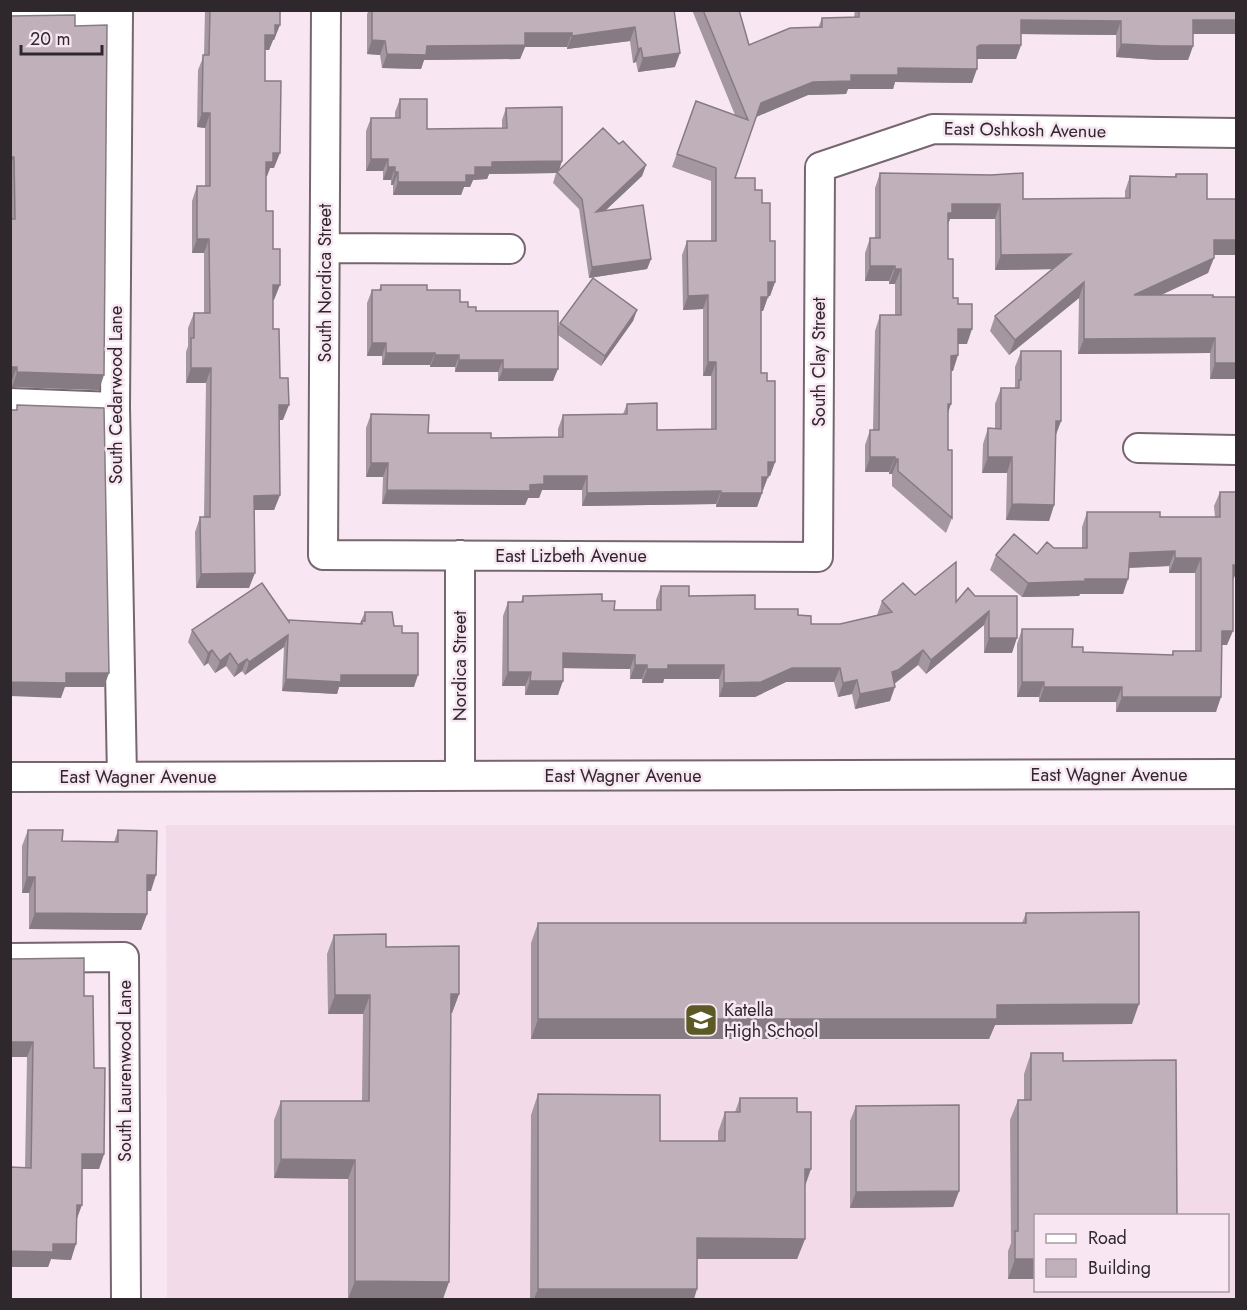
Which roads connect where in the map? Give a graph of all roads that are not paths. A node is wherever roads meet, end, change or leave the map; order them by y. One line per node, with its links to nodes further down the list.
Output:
1 (326, 10): 5 (street, South Nordica Street)
2 (10, 12): 8 (street, South Cedarwood Lane)
3 (1236, 133): 4 (street, East Oshkosh Avenue)
4 (820, 167): 13 (street, South Clay Street)
5 (325, 248): 6 (street); 11 (street, South Nordica Street)
6 (510, 249)
7 (10, 403): 8 (street)
8 (115, 407): 17 (street, South Cedarwood Lane)
9 (1138, 448): 10 (street)
10 (1236, 450)
11 (323, 555): 12 (street, East Lizbeth Avenue)
12 (460, 555): 13 (street, East Lizbeth Avenue); 15 (street, Nordica Street)
13 (818, 557)
14 (1236, 774): 15 (street, East Wagner Avenue)
15 (460, 776): 17 (street, East Wagner Avenue)
16 (10, 777): 17 (street, East Wagner Avenue)
17 (122, 777)
18 (10, 958): 19 (street, South Laurenwood Lane)
19 (126, 1299)

